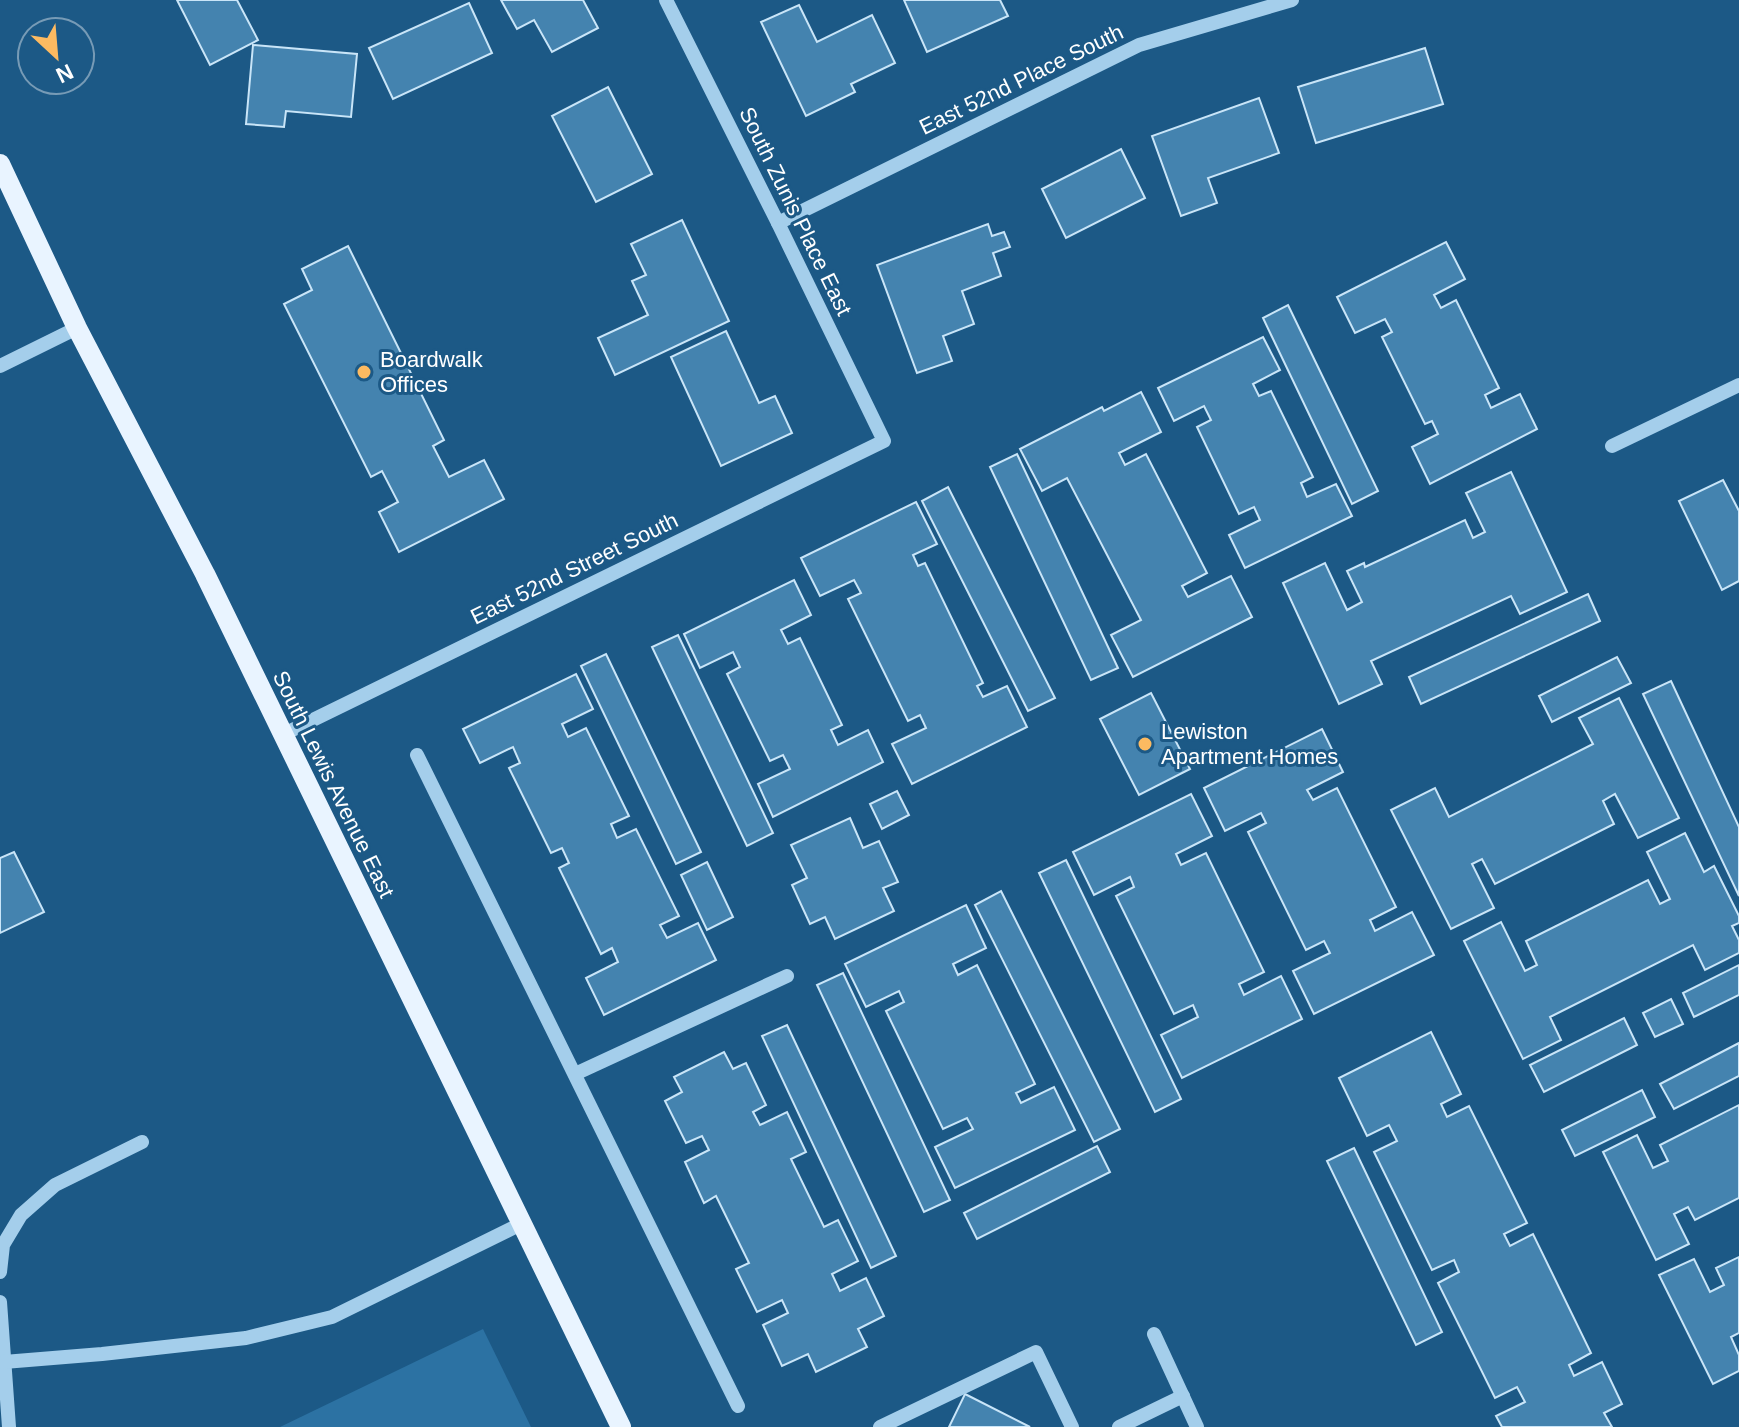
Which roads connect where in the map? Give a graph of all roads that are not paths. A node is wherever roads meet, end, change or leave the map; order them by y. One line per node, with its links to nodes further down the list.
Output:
1 (666, 0): 4 (street, South Zunis Place East)
2 (1292, 0): 4 (street, East 52nd Place South)
3 (0, 164): 5 (main road, South Lewis Avenue East)
4 (778, 223): 8 (street, South Zunis Place East)
5 (77, 328): 6 (street); 10 (main road, South Lewis Avenue East)
6 (0, 366)
7 (1739, 385): 9 (street)
8 (884, 441): 10 (street, East 52nd Street South)
9 (1612, 446)
10 (282, 735): 15 (main road, South Lewis Avenue East)
11 (417, 755): 13 (street)
12 (787, 976): 13 (street)
13 (575, 1074): 21 (street)
14 (142, 1142): 16 (street)
15 (521, 1224): 19 (street); 23 (main road, South Lewis Avenue East)
16 (0, 1272)
17 (0, 1302): 19 (street)
18 (1154, 1334): 20 (street)
19 (4, 1362): 22 (street)
20 (1183, 1396): 26 (street); 27 (street)
21 (738, 1406)
22 (9, 1427)
23 (621, 1427)
24 (880, 1427): 25 (street)
25 (1072, 1427)
26 (1119, 1427)
27 (1197, 1427)

